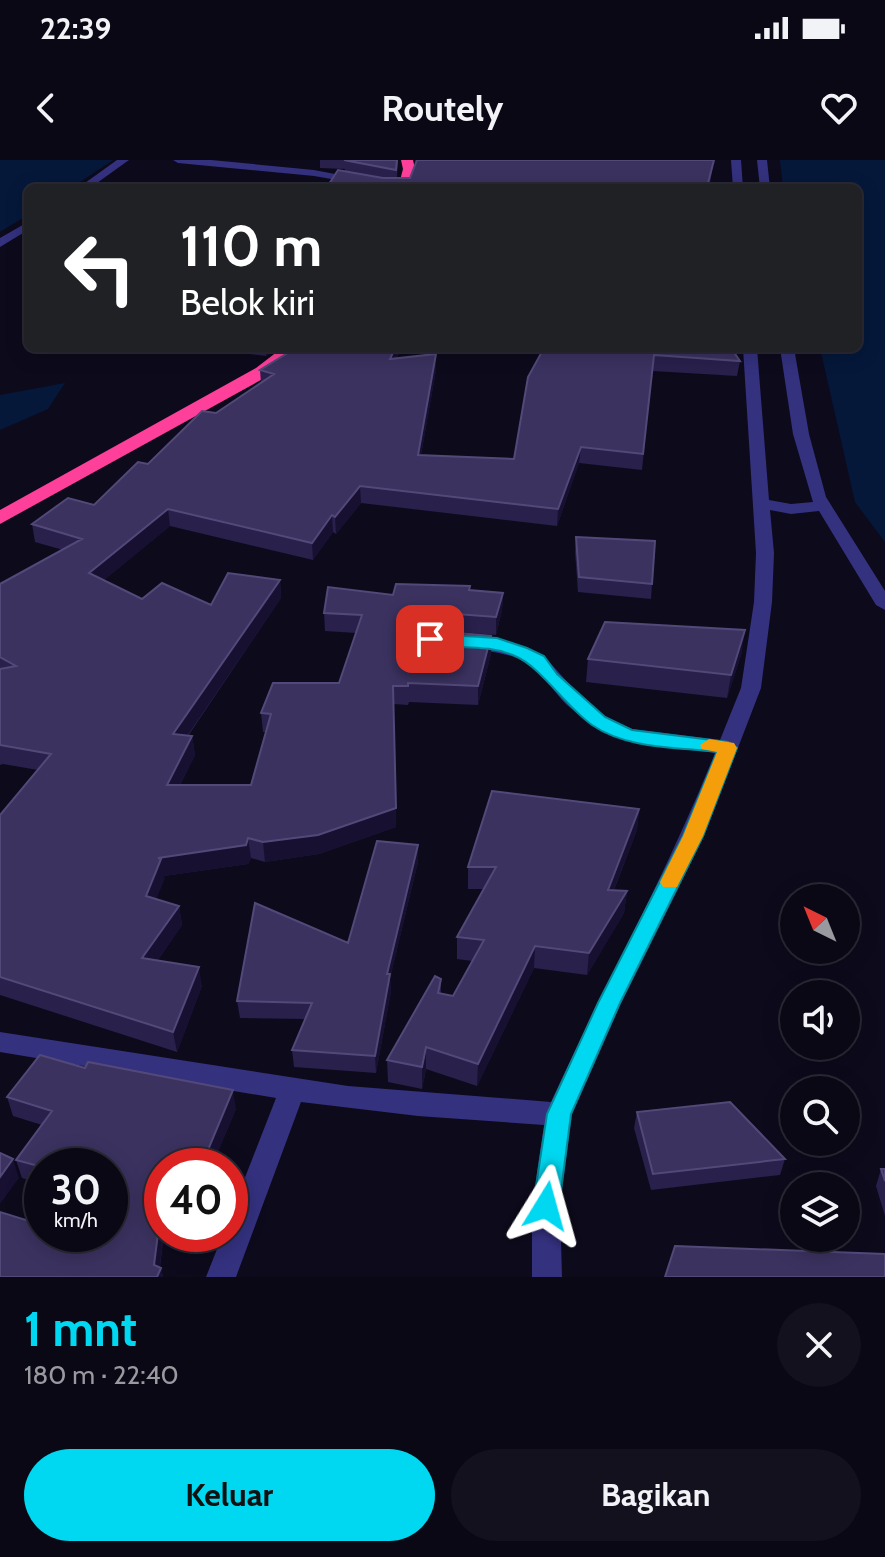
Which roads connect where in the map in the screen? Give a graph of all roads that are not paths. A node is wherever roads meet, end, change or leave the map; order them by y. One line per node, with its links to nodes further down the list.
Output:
1 (124, 160): 6 (street)
2 (178, 160): 7 (street)
3 (407, 160): 8 (highway)
4 (736, 160): 9 (street)
5 (762, 160): 10 (street)
6 (89, 184)
7 (380, 184)
8 (405, 184)
9 (738, 184)
10 (765, 184)
11 (24, 228): 12 (street)
12 (0, 243)
13 (287, 352): 18 (highway)
14 (750, 352): 16 (street)
15 (788, 352): 17 (street)
16 (763, 504): 17 (street); 21 (street)
17 (822, 506): 19 (street)
18 (0, 518)
19 (885, 605)
20 (444, 640): 21 (street)
21 (728, 748): 24 (street)
22 (0, 1042): 23 (street)
23 (293, 1088): 24 (street); 25 (street)
24 (559, 1114): 26 (street)
25 (221, 1277)
26 (547, 1277)

